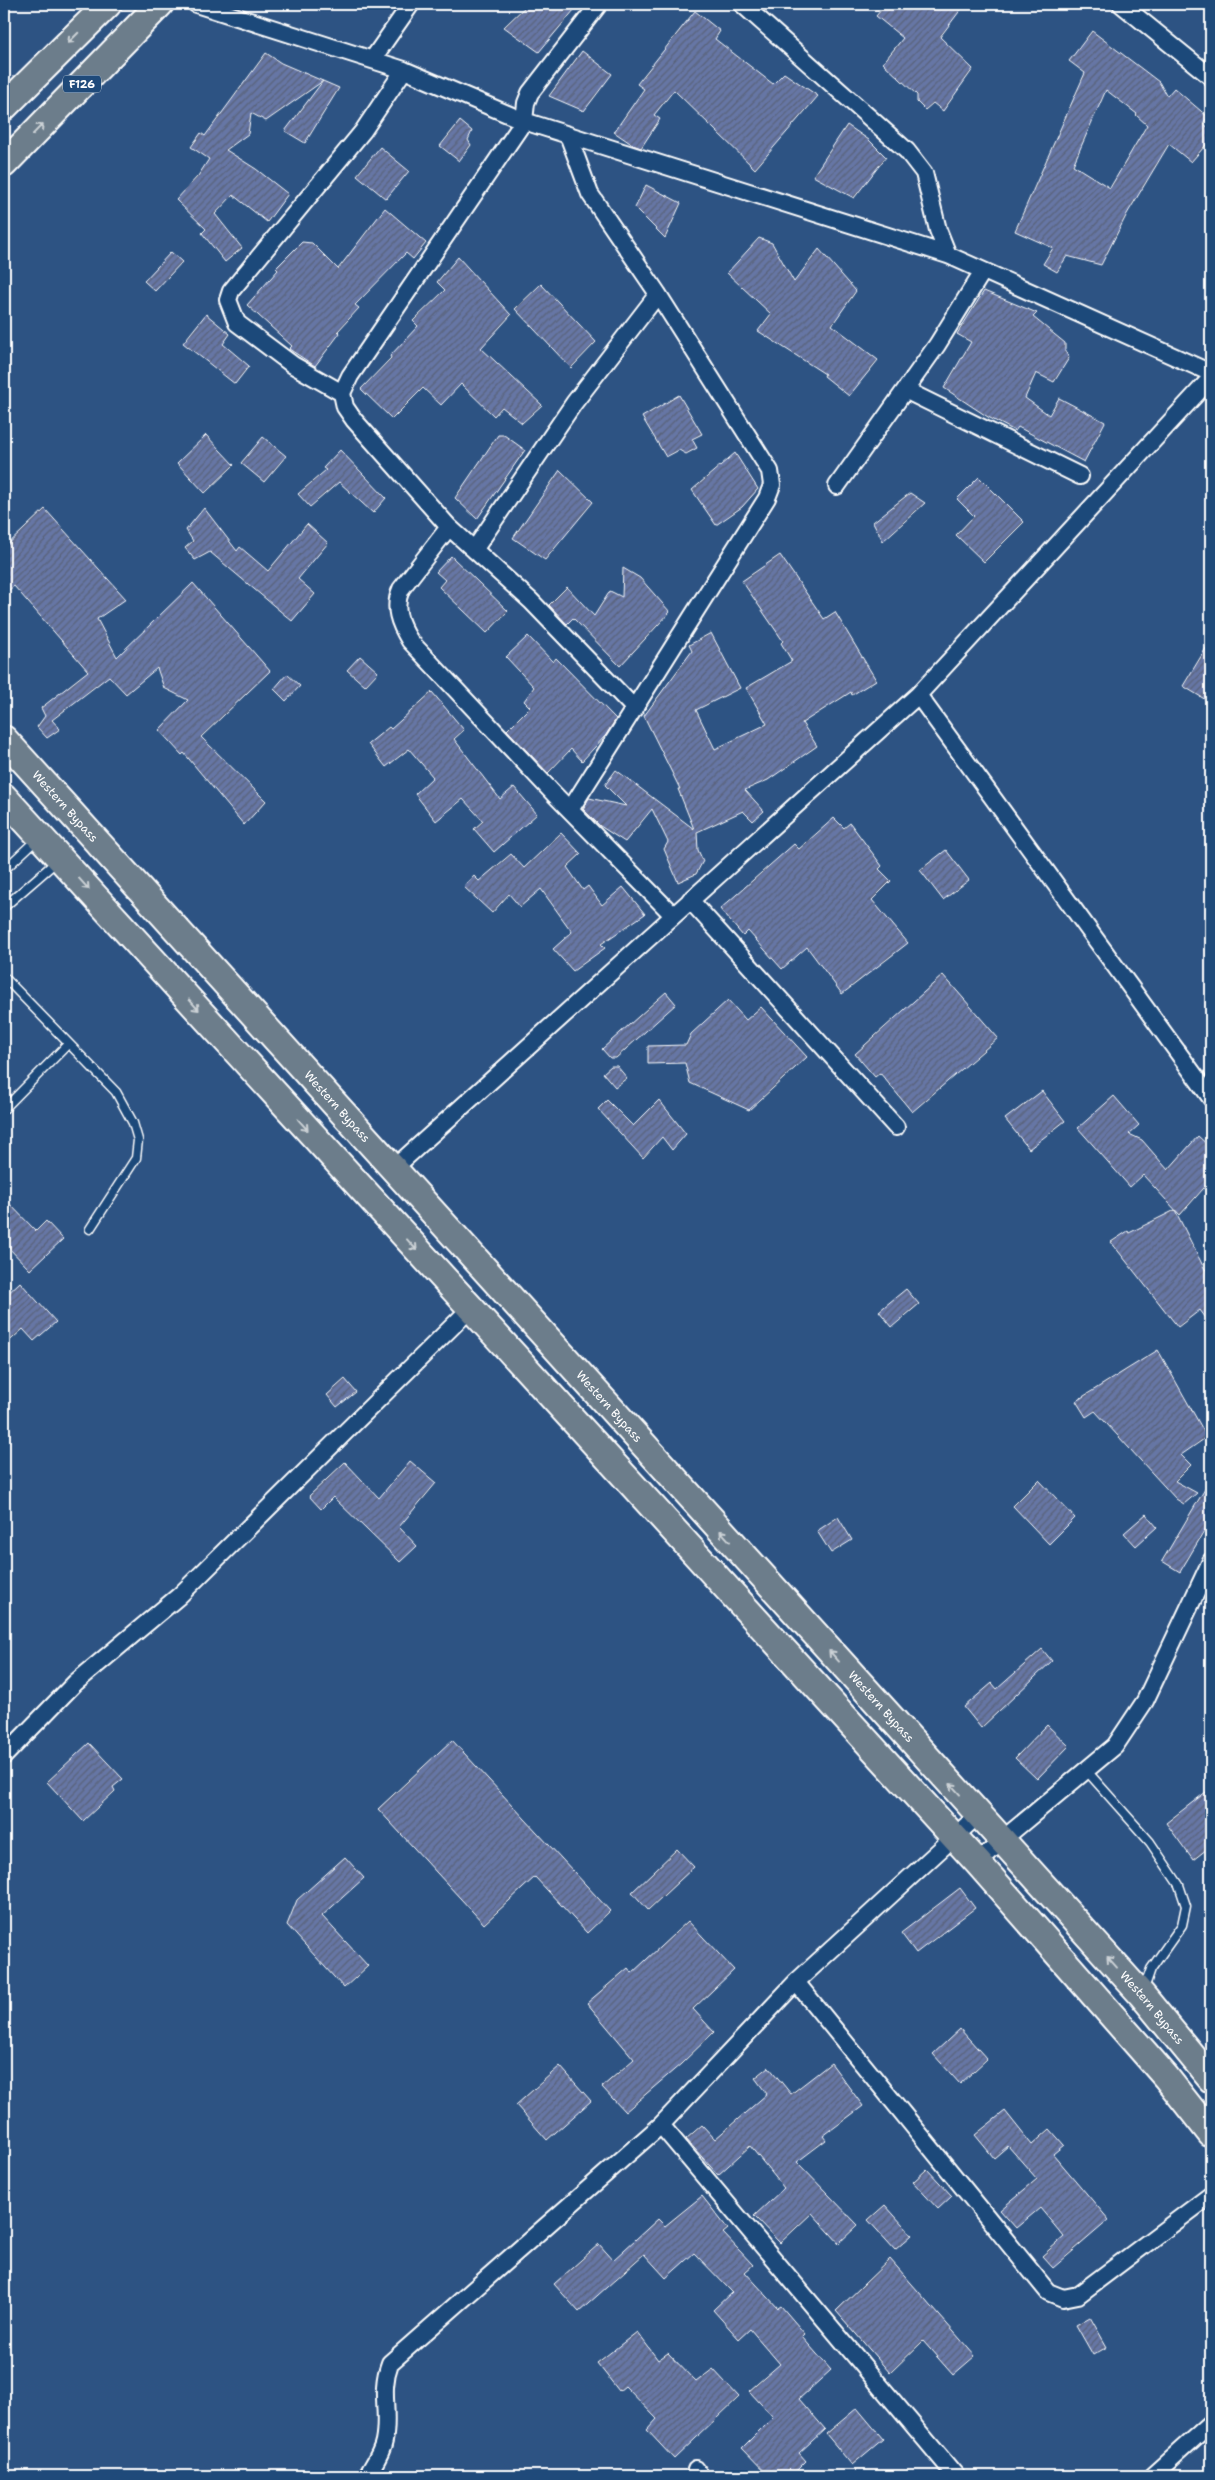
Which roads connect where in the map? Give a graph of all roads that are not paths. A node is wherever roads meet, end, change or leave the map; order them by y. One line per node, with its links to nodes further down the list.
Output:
1 (108, 4): 11 (main road, one-way to 11)
2 (160, 4): 14 (main road, F126, one-way to 2)
3 (196, 4): 8 (street)
4 (411, 4): 8 (street)
5 (599, 4): 12 (street)
6 (742, 4): 15 (street)
7 (1121, 4): 10 (street)
8 (372, 60): 9 (street)
9 (404, 70): 12 (street); 21 (street)
10 (1211, 77)
11 (4, 107)
12 (524, 121): 13 (street); 21 (street)
13 (568, 135): 15 (street); 17 (street)
14 (4, 164)
15 (948, 256): 16 (street)
16 (983, 271): 18 (street); 20 (street)
17 (658, 294): 25 (street); 27 (street)
18 (1211, 373)
19 (1211, 378): 26 (street)
20 (905, 390): 22 (street); 23 (street)
21 (342, 393): 24 (street)
22 (1080, 476)
23 (837, 486)
24 (449, 528): 25 (street); 30 (street)
25 (474, 550): 27 (street)
26 (918, 695): 34 (street); 39 (street)
27 (635, 709): 30 (street)
28 (4, 739): 42 (main road, Western Bypass)
29 (4, 797): 31 (main road)
30 (570, 810): 36 (street)
31 (40, 837): 32 (main road); 33 (lane)
32 (60, 858): 35 (lane); 44 (main road, one-way to 44)
33 (4, 870)
34 (690, 900): 36 (street); 41 (street)
35 (4, 907)
36 (673, 915): 42 (street)
37 (4, 977): 38 (lane)
38 (68, 1044): 40 (lane); 43 (lane)
39 (1211, 1098)
40 (4, 1109)
41 (896, 1127)
42 (394, 1169): 48 (main road, Western Bypass, one-way to 42)
43 (90, 1229)
44 (470, 1309): 46 (street); 49 (main road)
45 (1211, 1561): 47 (street)
46 (4, 1756)
47 (1086, 1770): 50 (street); 53 (lane)
48 (978, 1815): 49 (street); 50 (main road, Western Bypass)
49 (954, 1838): 51 (main road); 52 (street)
50 (1002, 1840): 51 (street); 53 (main road, Western Bypass, one-way to 50)
51 (978, 1863): 56 (main road)
52 (796, 1982): 55 (street); 57 (street)
53 (1142, 1996): 54 (main road, Western Bypass)
54 (1211, 2078)
55 (661, 2125): 59 (street); 60 (street)
56 (1211, 2134)
57 (1211, 2195)
58 (1211, 2422): 61 (street)
59 (367, 2476)
60 (956, 2476)
61 (1152, 2476)

